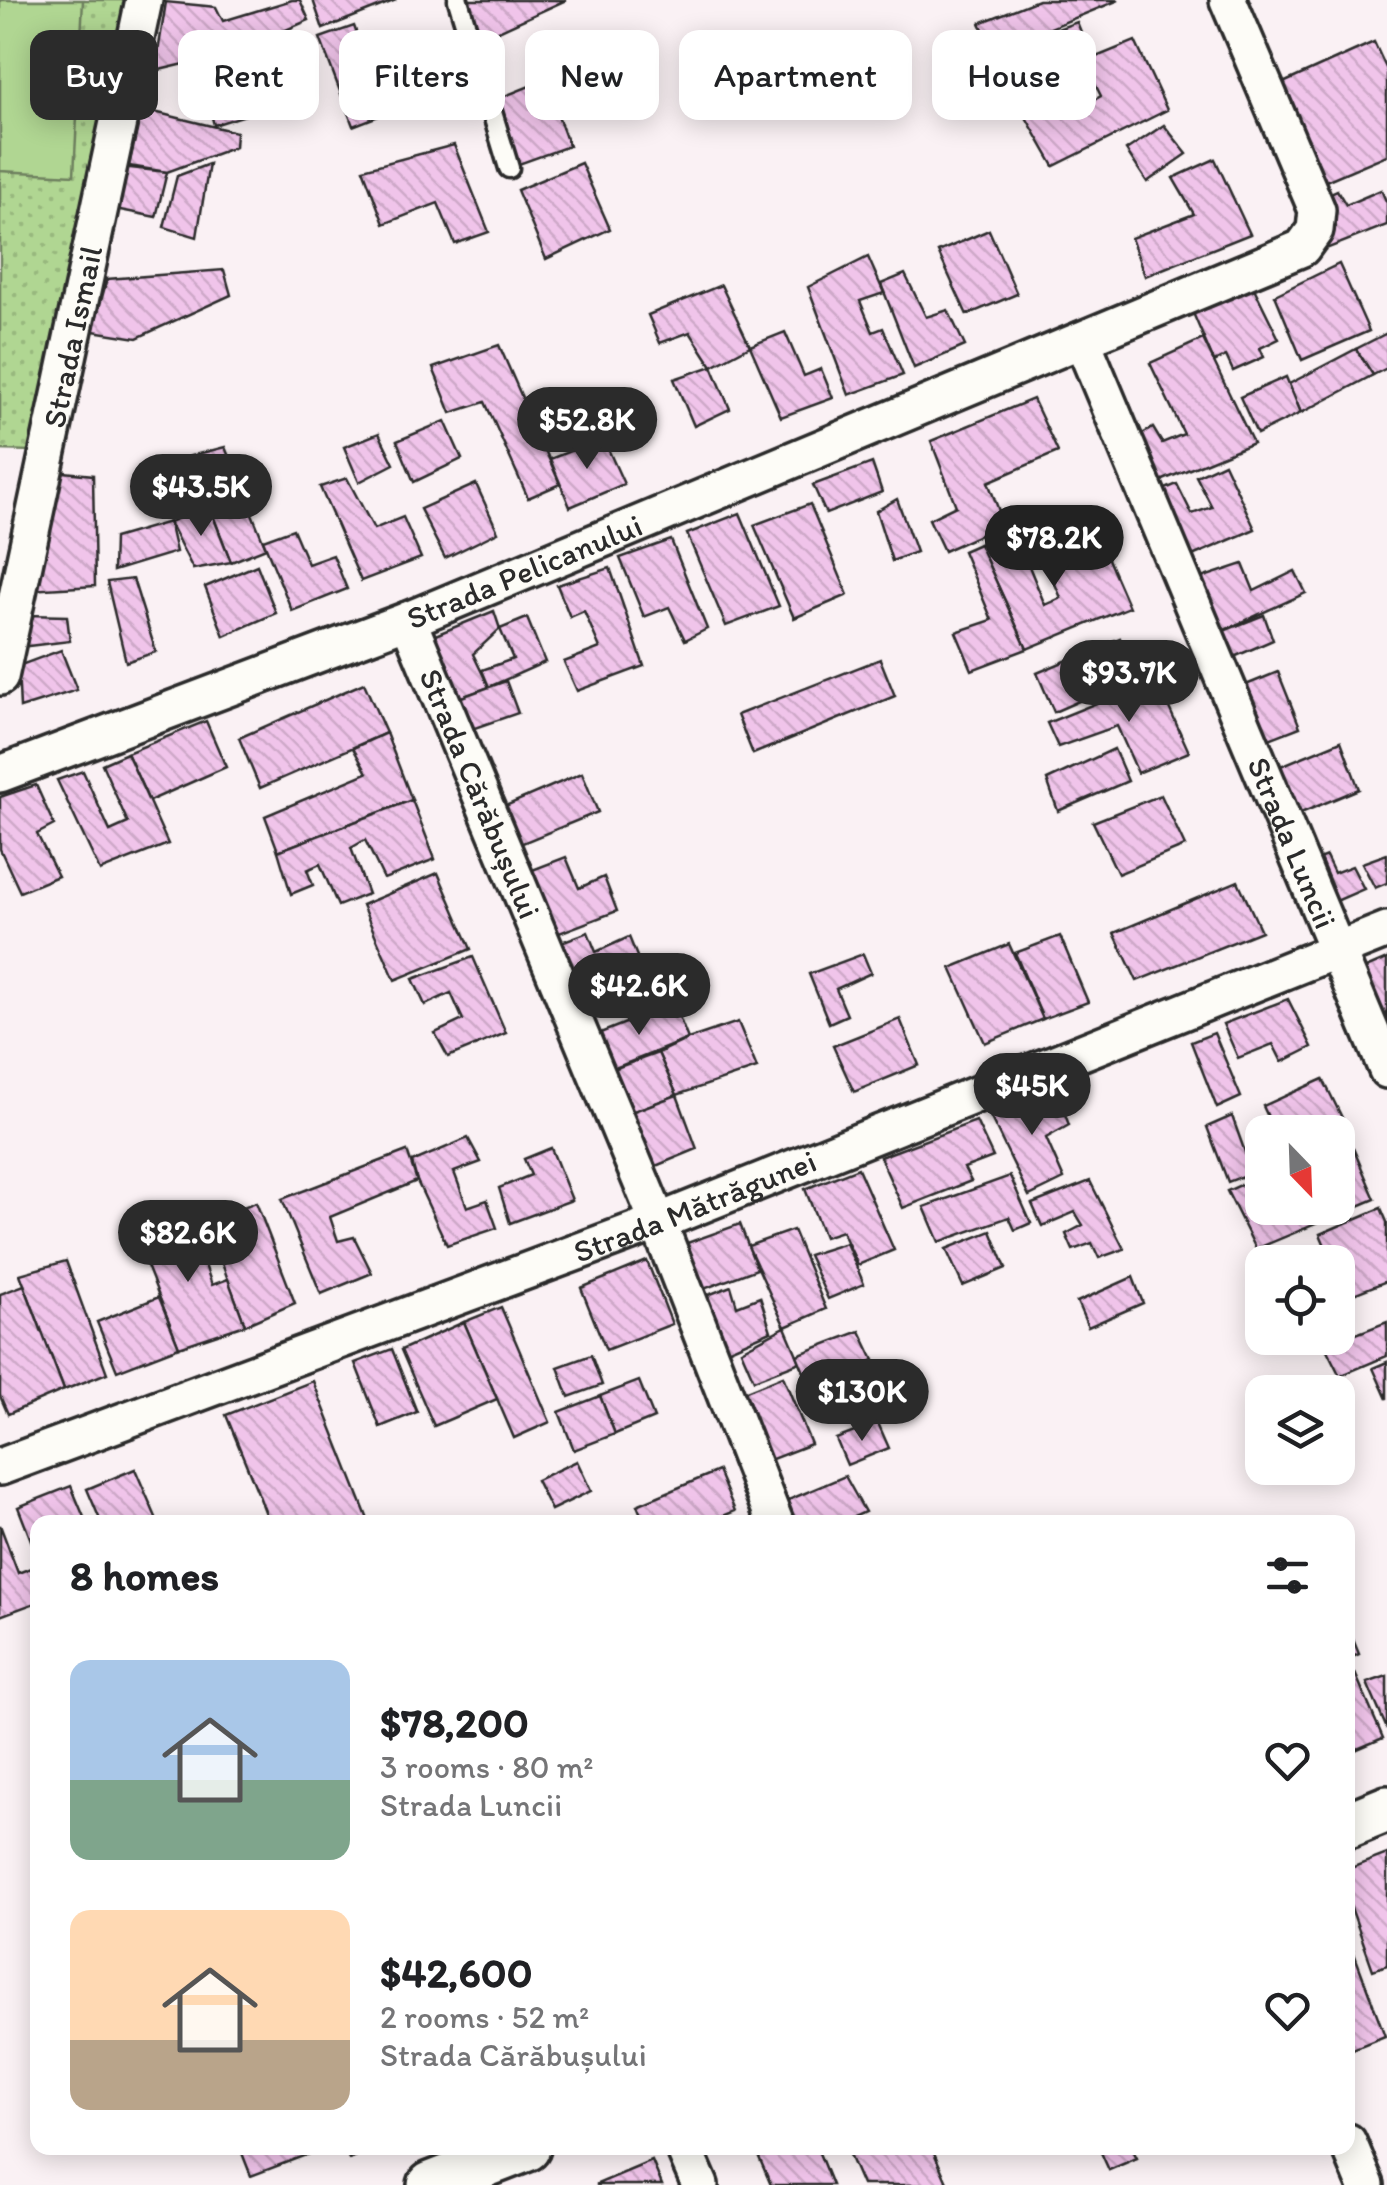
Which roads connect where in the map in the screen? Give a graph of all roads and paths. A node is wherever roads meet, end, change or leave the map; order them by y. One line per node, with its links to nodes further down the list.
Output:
1 (144, 0): 7 (street, Strada Ismail)
2 (458, 0): 4 (lane)
3 (1228, 0): 5 (street, Strada Pelicanului)
4 (508, 168)
5 (1082, 340): 6 (street, Strada Pelicanului); 10 (street, Strada Luncii)
6 (408, 620): 8 (street, Strada Pelicanului); 12 (street, Strada Cărăbușului)
7 (0, 676)
8 (0, 774)
9 (1387, 930): 10 (street, Strada Mătrăgunei)
10 (1338, 948): 11 (street, Strada Luncii); 12 (street, Strada Mătrăgunei)
11 (1387, 1070)
12 (658, 1222): 13 (street, Strada Mătrăgunei); 14 (street, Strada Cărăbușului)
13 (0, 1468)
14 (772, 1515)
15 (1387, 1809): 16 (street)
16 (1355, 1821)
17 (508, 2155): 20 (street)
18 (687, 2155): 21 (street)
19 (1353, 2155): 22 (street)
20 (431, 2185)
21 (700, 2185)
22 (1366, 2185)

